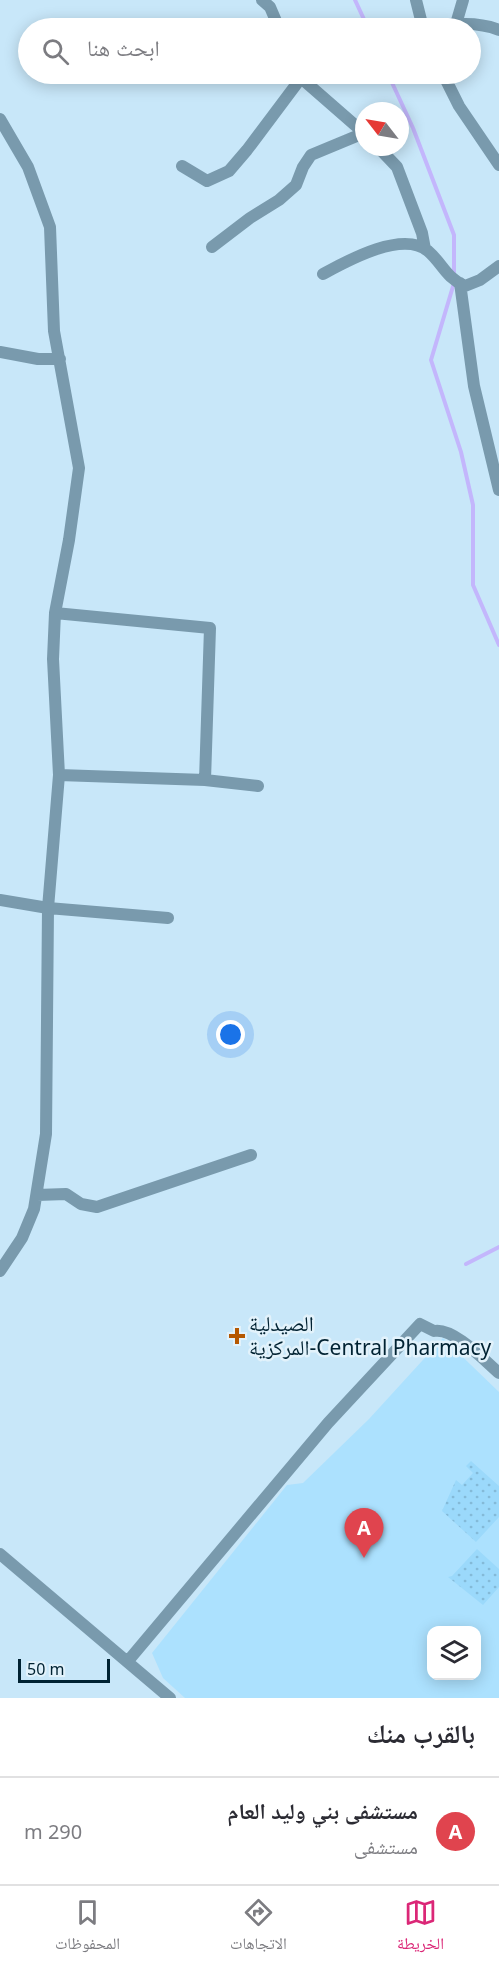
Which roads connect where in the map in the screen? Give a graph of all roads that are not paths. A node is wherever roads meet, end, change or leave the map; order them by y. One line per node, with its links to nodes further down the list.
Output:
1 (262, 0): 4 (street)
2 (416, 0): 5 (street)
3 (464, 0): 6 (street)
4 (275, 18)
5 (420, 18)
6 (458, 18)
7 (481, 25): 8 (street)
8 (499, 30)
9 (294, 84): 17 (street)
10 (309, 84): 13 (street)
11 (448, 84): 16 (street)
12 (0, 119): 24 (street)
13 (355, 125)
14 (355, 137): 18 (street)
15 (386, 156): 19 (street)
16 (499, 165)
17 (182, 166)
18 (212, 247)
19 (425, 249): 21 (street); 22 (street)
20 (499, 266): 22 (street)
21 (323, 274)
22 (463, 284): 25 (street)
23 (0, 352): 24 (street)
24 (60, 360): 26 (street)
25 (499, 490)
26 (55, 613): 27 (street); 28 (street)
27 (59, 775): 28 (street); 31 (street)
28 (205, 780): 29 (street)
29 (258, 786)
30 (0, 900): 31 (street)
31 (48, 908): 32 (street); 34 (street)
32 (168, 918)
33 (251, 1155): 34 (street)
34 (37, 1196): 35 (street)
35 (0, 1271)
36 (499, 1373): 38 (street)
37 (0, 1554): 38 (street)
38 (128, 1661): 39 (street)
39 (170, 1698)

